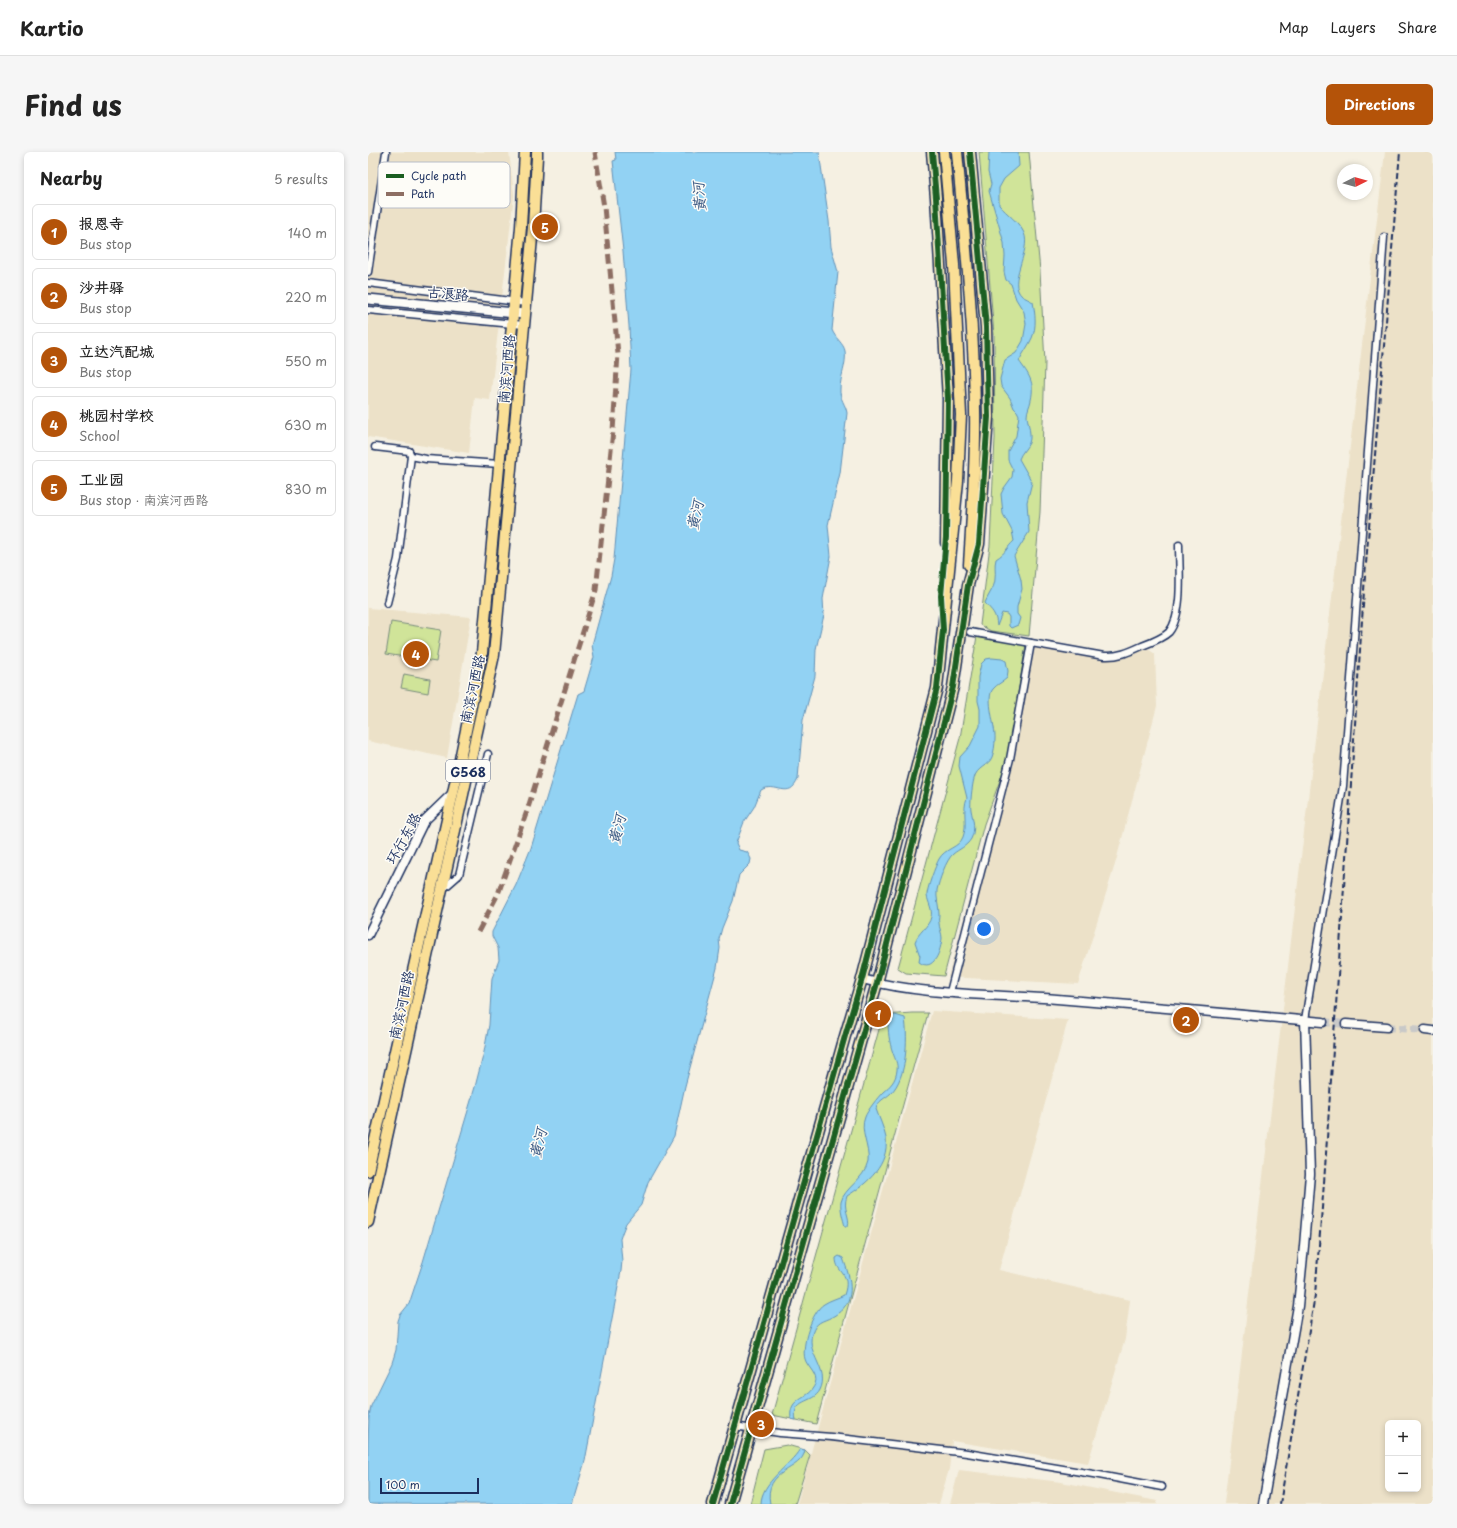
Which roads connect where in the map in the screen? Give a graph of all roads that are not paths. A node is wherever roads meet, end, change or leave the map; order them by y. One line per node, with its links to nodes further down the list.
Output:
1 (386, 152): 8 (street)
2 (525, 152): 14 (main road, 南滨河西路 / G568)
3 (536, 152): 15 (main road, 南滨河西路 / G568)
4 (932, 152): 27 (main road)
5 (944, 152): 27 (main road)
6 (957, 152): 25 (main road)
7 (970, 152): 25 (main road)
8 (384, 162)
9 (378, 205): 11 (street)
10 (1384, 237): 38 (street)
11 (368, 272)
12 (368, 283): 14 (street)
13 (368, 300): 17 (main road, 古浪路)
14 (515, 302): 15 (street); 17 (main road, 南滨河西路 / G568)
15 (526, 303): 18 (main road, 南滨河西路 / G568)
16 (368, 310): 19 (street)
17 (514, 312): 18 (main road, 古浪路); 19 (main road, 南滨河西路 / G568)
18 (525, 314): 20 (main road, 南滨河西路 / G568)
19 (513, 324): 20 (street); 23 (main road, 南滨河西路 / G568)
20 (524, 325): 31 (main road, 南滨河西路 / G568)
21 (375, 447): 22 (street)
22 (411, 456): 23 (street); 26 (street)
23 (500, 464): 32 (main road, 南滨河西路 / G568)
24 (1179, 545): 29 (street)
25 (968, 585): 36 (main road)
26 (388, 603)
27 (943, 630): 35 (main road)
28 (970, 632): 29 (street)
29 (1031, 643): 37 (street)
30 (488, 754): 33 (street)
31 (465, 788): 32 (street, 环行东路); 33 (main road, 南滨河西路 / G568)
32 (453, 793): 34 (street, 环行东路); 42 (main road, 南滨河西路 / G568)
33 (440, 891): 43 (main road, 南滨河西路 / G568)
34 (368, 936)
35 (862, 979): 36 (street); 44 (main road)
36 (877, 983): 37 (street); 45 (main road)
37 (950, 992): 38 (street)
38 (1305, 1020): 39 (street); 49 (street)
39 (1323, 1022)
40 (1346, 1024): 41 (street)
41 (1387, 1027)
42 (368, 1170)
43 (368, 1222)
44 (734, 1426): 45 (street); 47 (main road)
45 (750, 1428): 46 (street); 48 (main road)
46 (1162, 1487)
47 (713, 1504)
48 (730, 1504)
49 (1263, 1504)

